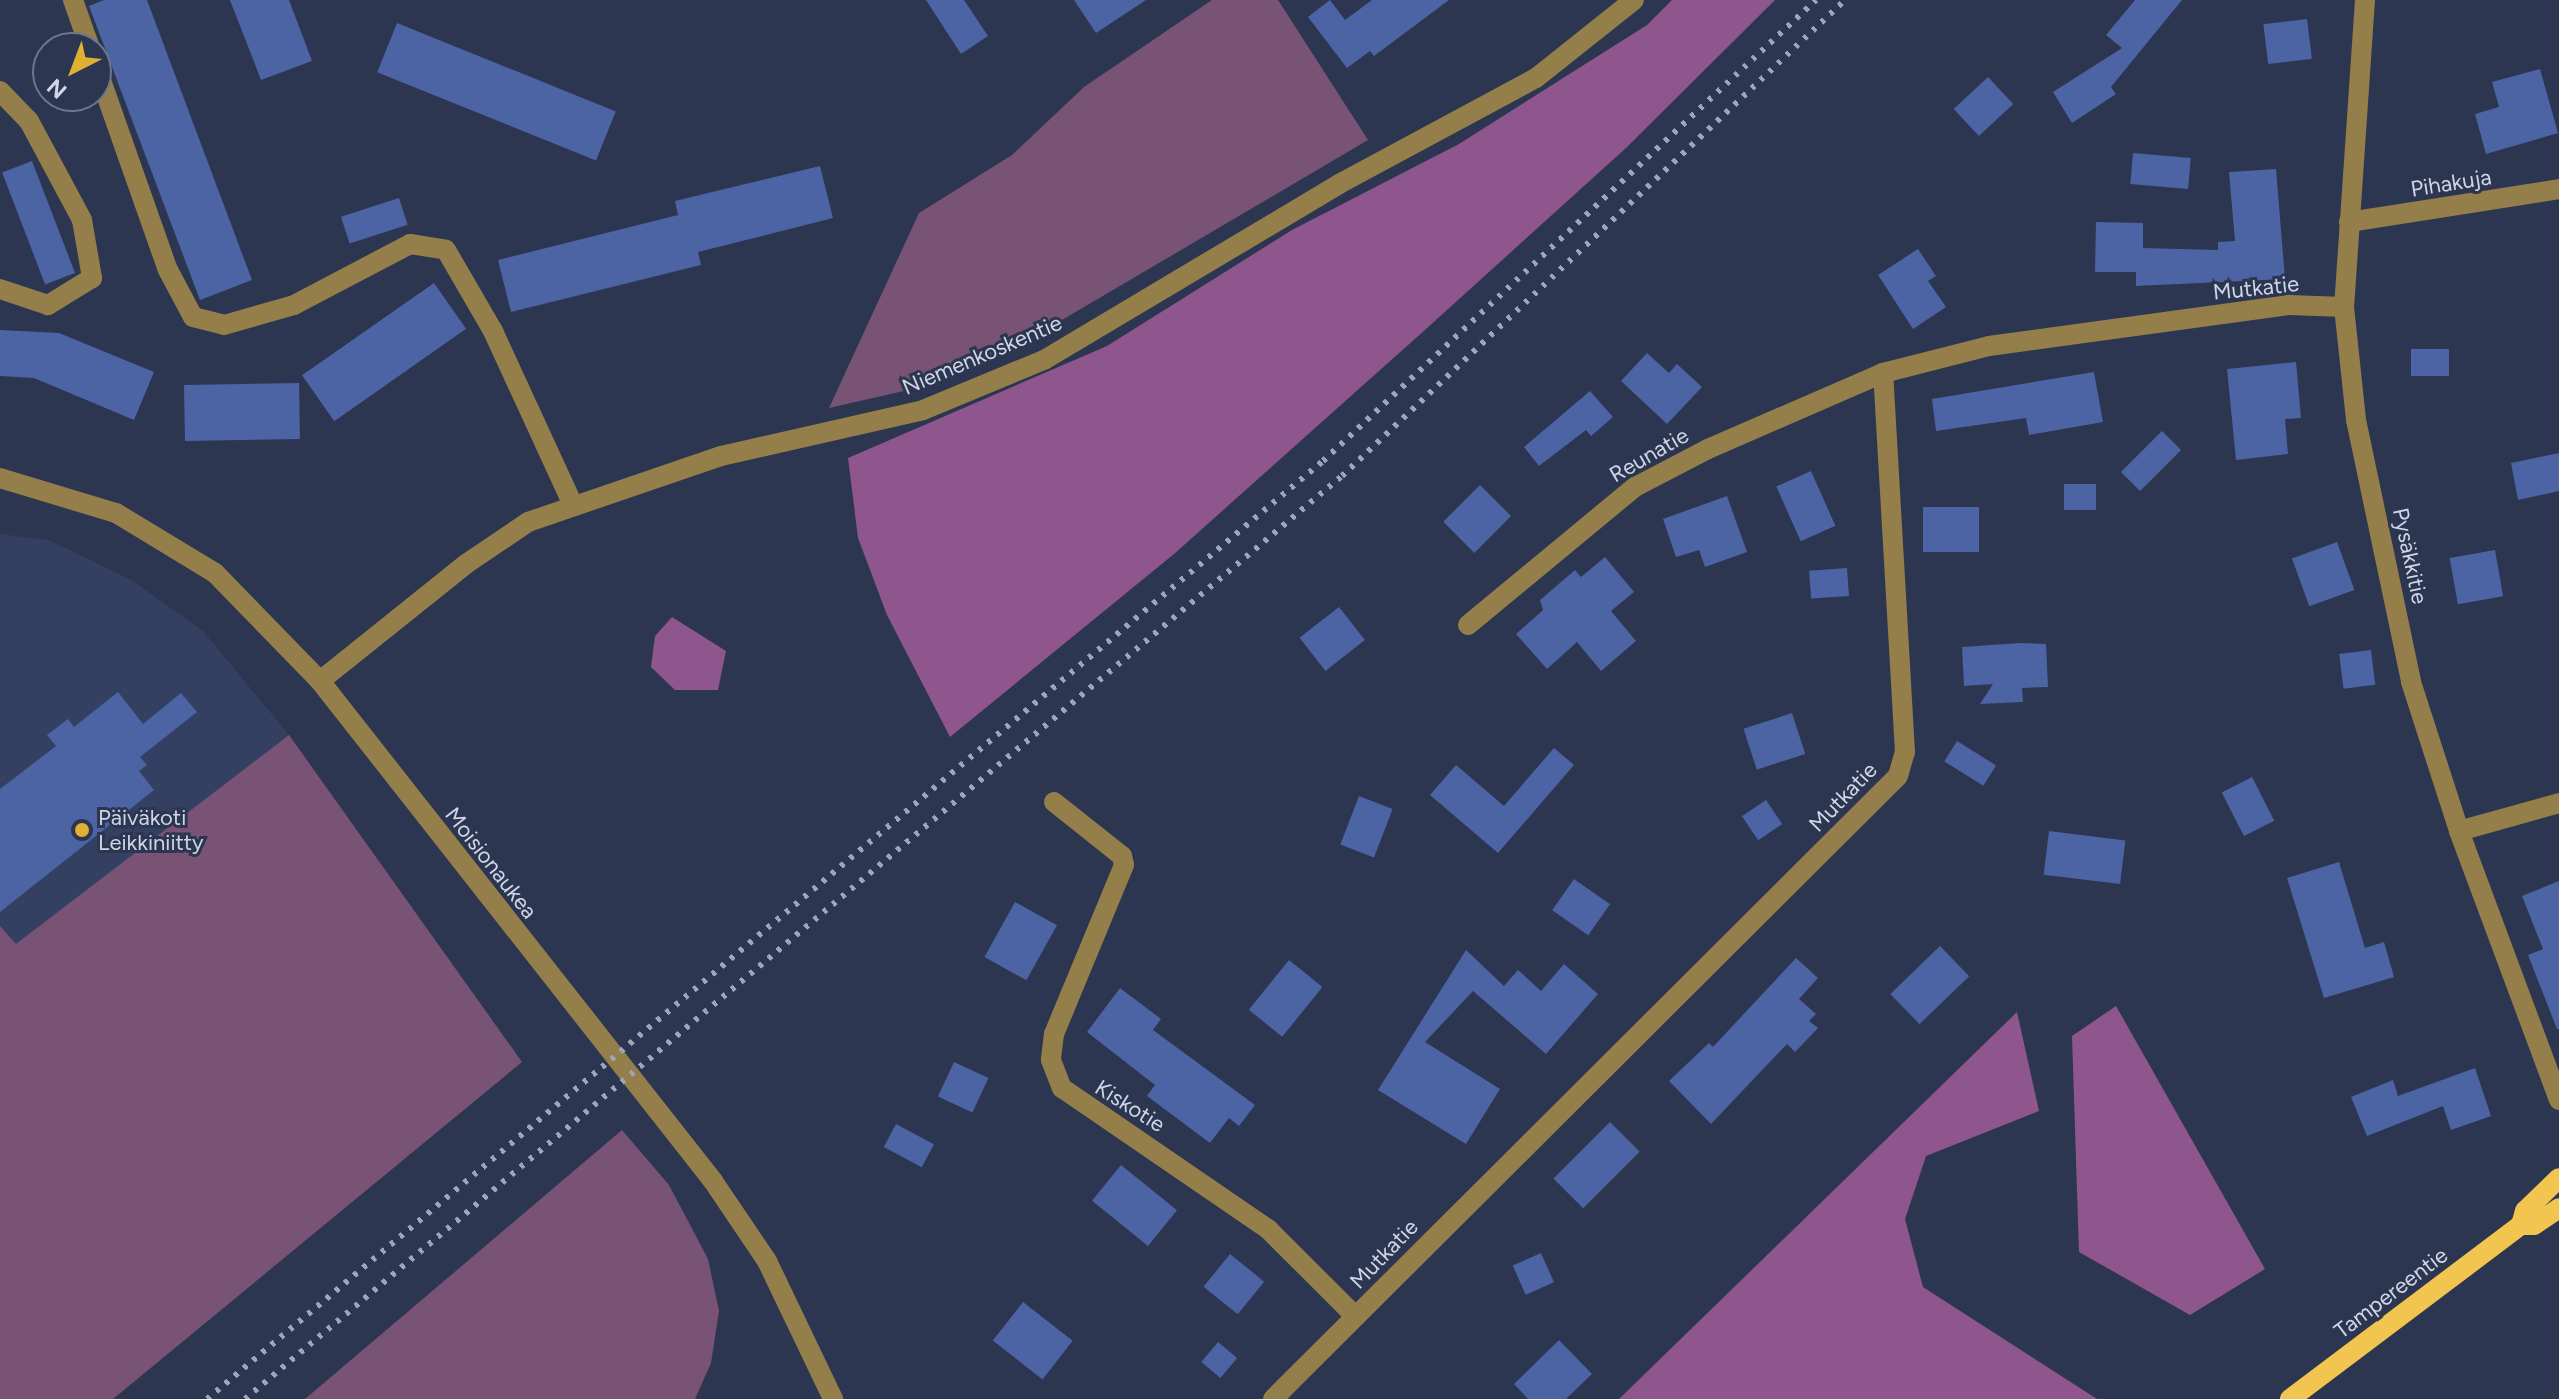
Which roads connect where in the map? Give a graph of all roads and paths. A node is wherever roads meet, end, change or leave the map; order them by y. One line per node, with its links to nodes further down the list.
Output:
1 (73, 0): 4 (street)
2 (1634, 0): 13 (street, Niemenkoskentie)
3 (2365, 0): 8 (street, Pysäkkitie)
4 (84, 32)
5 (0, 91): 9 (street)
6 (112, 111): 13 (street)
7 (2559, 189): 8 (street, Pihakuja)
8 (2349, 222): 10 (street, Pysäkkitie)
9 (0, 289)
10 (2344, 307): 11 (street, Mutkatie); 18 (street, Pysäkkitie)
11 (1883, 373): 14 (street, Reunatie); 23 (street, Mutkatie)
12 (0, 478): 15 (street, Moisionaukea)
13 (572, 503): 15 (street, Niemenkoskentie)
14 (1468, 625)
15 (320, 681): 24 (street, Moisionaukea)
16 (1054, 802): 23 (street, Kiskotie)
17 (2559, 803): 18 (street)
18 (2459, 831): 19 (street, Pysäkkitie)
19 (2559, 1100)
20 (2559, 1178): 22 (main road, Tampereentie)
21 (2559, 1208): 22 (main road, Tampereentie)
22 (2521, 1225): 26 (main road, Tampereentie)
23 (1356, 1317): 25 (street, Mutkatie)
24 (833, 1399)
25 (1273, 1399)
26 (2290, 1399)

